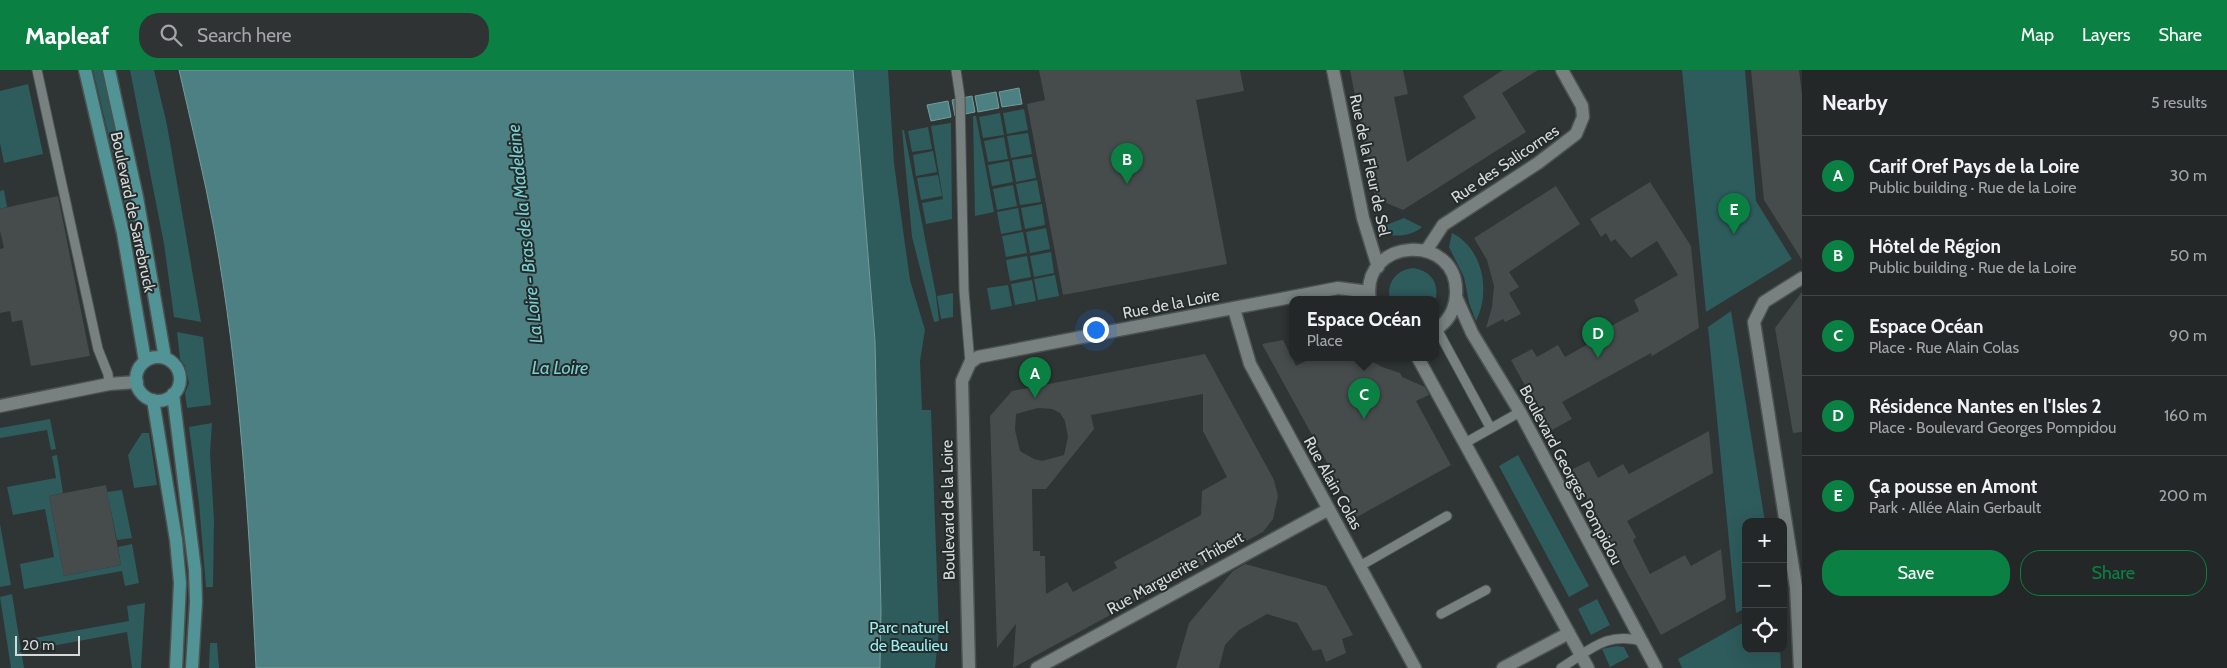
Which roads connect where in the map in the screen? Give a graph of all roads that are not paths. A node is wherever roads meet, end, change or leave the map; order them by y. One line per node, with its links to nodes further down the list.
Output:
1 (37, 70): 22 (lane)
2 (85, 70): 19 (main road, Boulevard de Sarrebruck)
3 (109, 70): 17 (main road, Boulevard de Sarrebruck)
4 (956, 70): 18 (lane)
5 (1333, 70): 8 (street, Rue de la Fleur de Sel)
6 (1562, 70): 7 (street, Rue des Salicornes)
7 (1426, 251): 8 (street); 13 (street, Boulevard Georges Pompidou)
8 (1378, 267): 11 (street)
9 (1802, 278): 46 (street)
10 (1296, 296): 11 (street, Rue de la Loire)
11 (1370, 296)
12 (1289, 297): 14 (street, Rue de la Loire)
13 (1456, 298): 15 (street); 26 (street, Boulevard Georges Pompidou)
14 (1234, 308): 18 (street, Rue de la Loire); 29 (street, Rue Alain Colas)
15 (1439, 326)
16 (1439, 334): 27 (lane)
17 (165, 358): 19 (main road); 23 (main road)
18 (974, 360): 39 (street, Boulevard de la Loire)
19 (145, 361): 21 (main road)
20 (1420, 361): 28 (street)
21 (137, 382): 22 (street); 24 (main road)
22 (109, 384): 25 (street)
23 (174, 394): 24 (main road); 38 (main road)
24 (153, 400): 37 (main road)
25 (0, 406)
26 (1520, 412): 27 (lane); 35 (street, Boulevard Georges Pompidou)
27 (1490, 427): 28 (lane)
28 (1465, 443): 34 (street)
29 (1329, 509): 31 (street, Rue Alain Colas); 40 (street, Rue Marguerite Thibert)
30 (1446, 516): 31 (lane)
31 (1360, 566): 41 (street, Rue Alain Colas)
32 (1486, 590): 33 (lane)
33 (1441, 614)
34 (1569, 633): 36 (street); 42 (street)
35 (1644, 642): 36 (lane); 45 (street, Boulevard Georges Pompidou)
36 (1581, 656): 43 (lane); 44 (street)
37 (176, 668)
38 (192, 668)
39 (969, 668)
40 (1037, 668)
41 (1415, 668)
42 (1503, 668)
43 (1561, 668)
44 (1588, 668)
45 (1656, 668)
46 (1800, 668)

